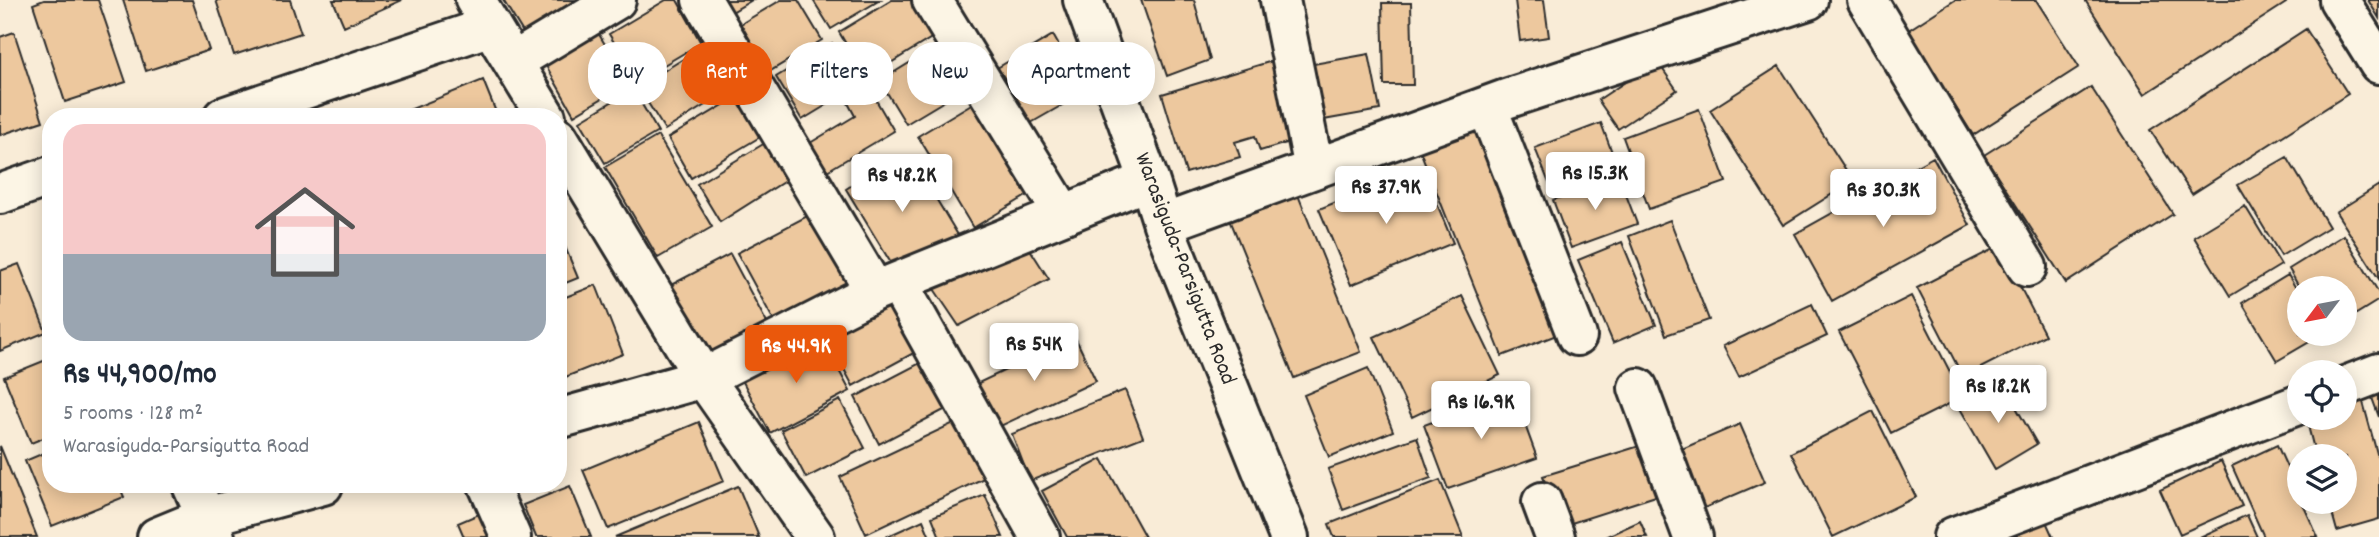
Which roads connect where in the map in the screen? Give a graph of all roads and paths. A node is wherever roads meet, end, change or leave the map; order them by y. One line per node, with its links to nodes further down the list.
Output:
1 (616, 0): 10 (street)
2 (702, 0): 23 (street)
3 (932, 0): 20 (street)
4 (1083, 0): 18 (street, Warasiguda-Parsigutta Road)
5 (1280, 0): 16 (street)
6 (1808, 0): 12 (street)
7 (1867, 0): 22 (street)
8 (2339, 0): 11 (street)
9 (483, 13): 10 (street); 13 (street)
10 (513, 62): 14 (street)
11 (2379, 64)
12 (1487, 106): 16 (street); 24 (street)
13 (246, 108)
14 (541, 108)
15 (567, 152): 26 (street)
16 (1337, 169): 21 (street)
17 (42, 179): 19 (street)
18 (1149, 180): 20 (street); 21 (street, Warasiguda-Parsigutta Road)
19 (0, 194)
20 (1063, 214): 23 (street)
21 (1163, 225): 39 (street, Warasiguda-Parsigutta Road)
22 (2028, 267)
23 (887, 287): 26 (street); 38 (street)
24 (1577, 336)
25 (2379, 373): 27 (street)
26 (704, 378): 30 (street); 37 (street)
27 (2357, 381)
28 (1637, 388): 40 (street)
29 (2287, 409): 34 (street)
30 (567, 416)
31 (289, 493): 33 (street)
32 (492, 493): 36 (street)
33 (204, 513): 35 (street)
34 (1967, 535)
35 (157, 537)
36 (511, 537)
37 (815, 537)
38 (1040, 537)
39 (1289, 537)
40 (1693, 537)

